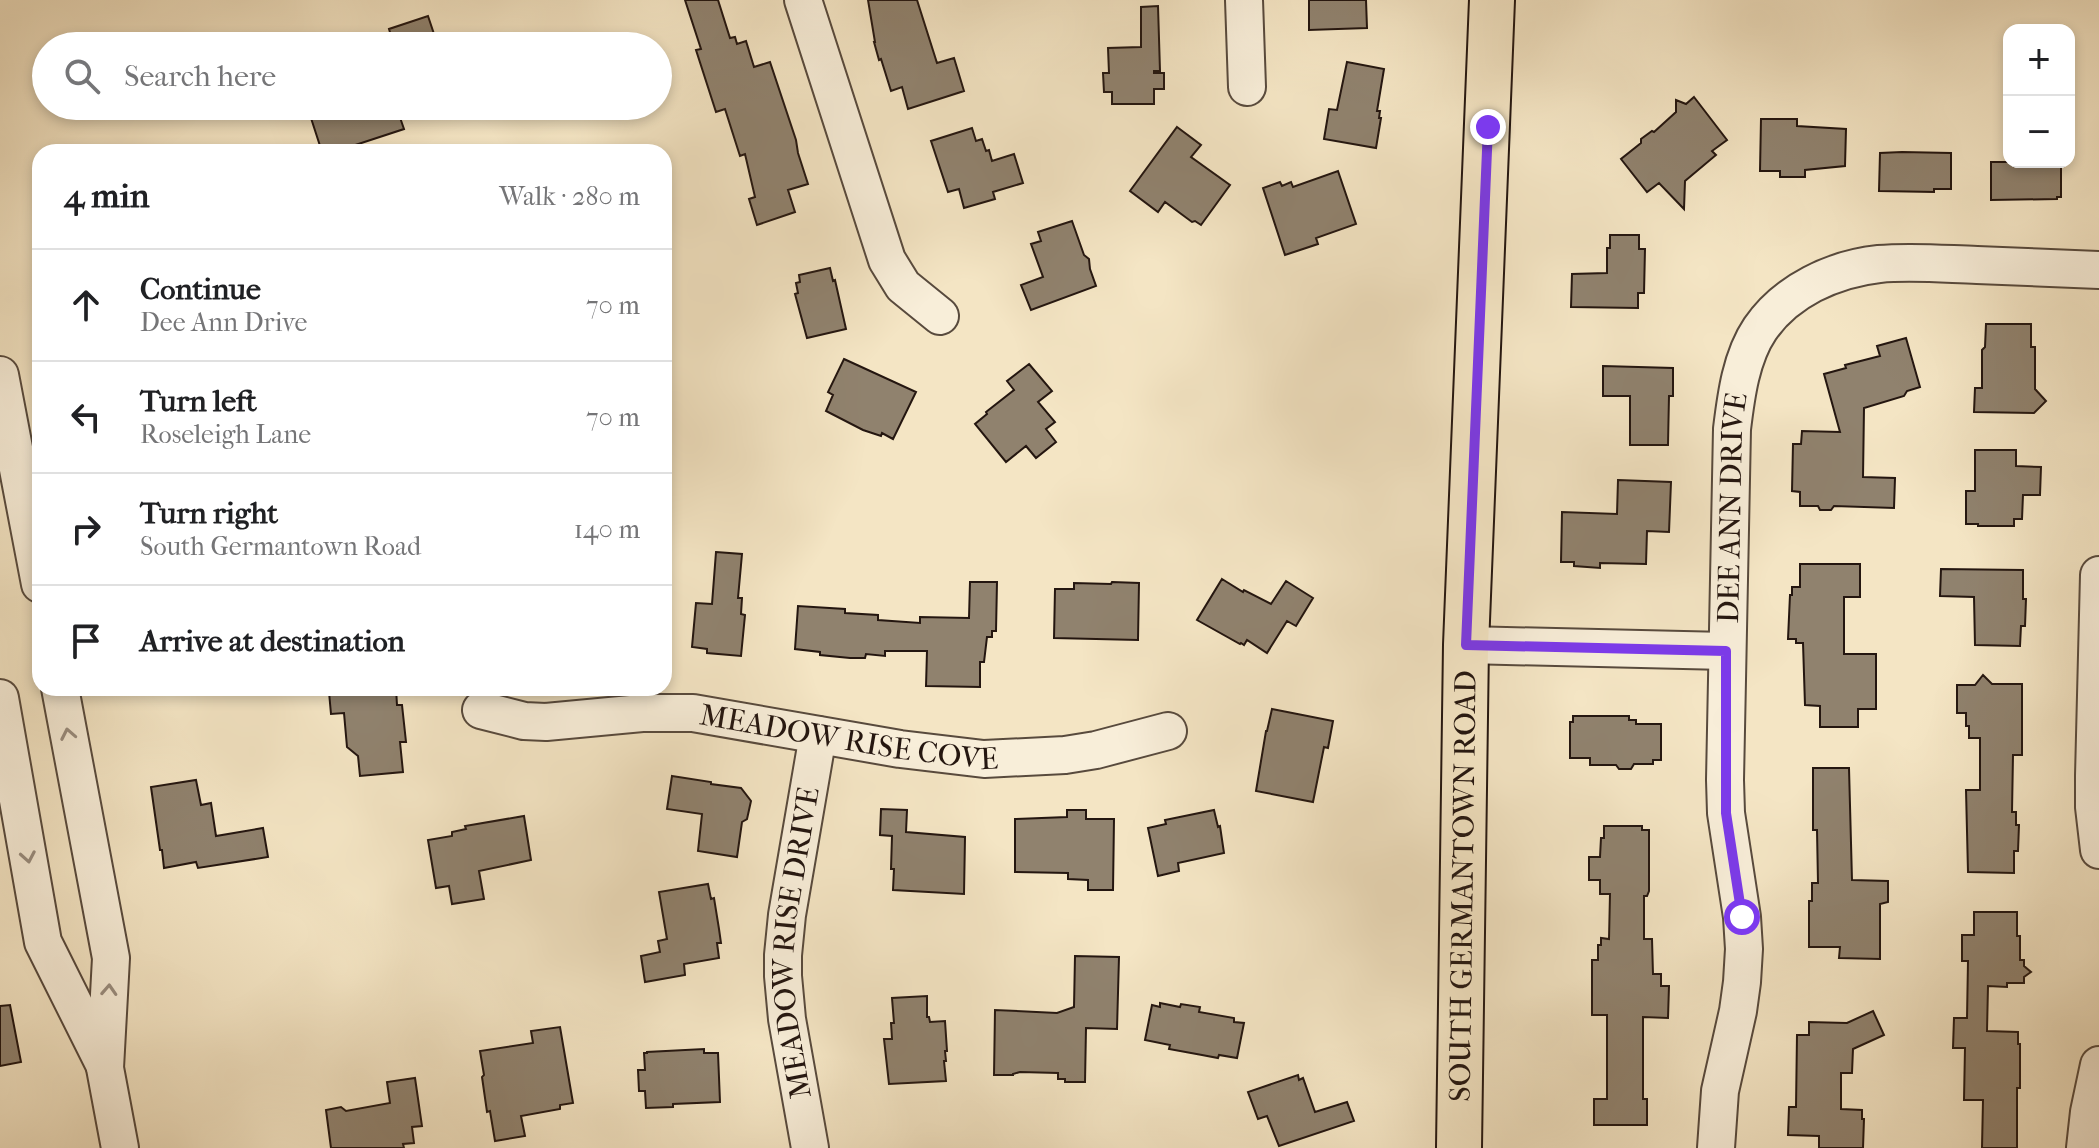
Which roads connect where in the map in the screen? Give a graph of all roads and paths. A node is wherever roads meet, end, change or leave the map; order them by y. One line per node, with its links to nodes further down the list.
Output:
1 (803, 0): 6 (street)
2 (1244, 0): 4 (street)
3 (1492, 0): 11 (main road, SOUTH GERMANTOWN ROAD)
4 (1247, 87)
5 (2099, 270): 12 (street, DEE ANN DRIVE)
6 (940, 316)
7 (0, 375): 8 (street)
8 (16, 544): 9 (street)
9 (32, 571)
10 (2099, 575): 18 (street)
11 (1466, 645): 12 (street); 23 (main road, SOUTH GERMANTOWN ROAD)
12 (1726, 651): 24 (street, DEE ANN DRIVE)
13 (62, 696): 20 (street, one-way to 13)
14 (0, 698): 20 (street, one-way to 20)
15 (481, 710): 17 (street, MEADOW RISE COVE)
16 (1168, 731): 17 (street, MEADOW RISE COVE)
17 (818, 735): 22 (street, MEADOW RISE DRIVE)
18 (2099, 850)
19 (2099, 1065): 25 (street)
20 (105, 1068): 21 (street)
21 (120, 1148)
22 (810, 1148)
23 (1459, 1148)
24 (1716, 1148)
25 (2085, 1148)

